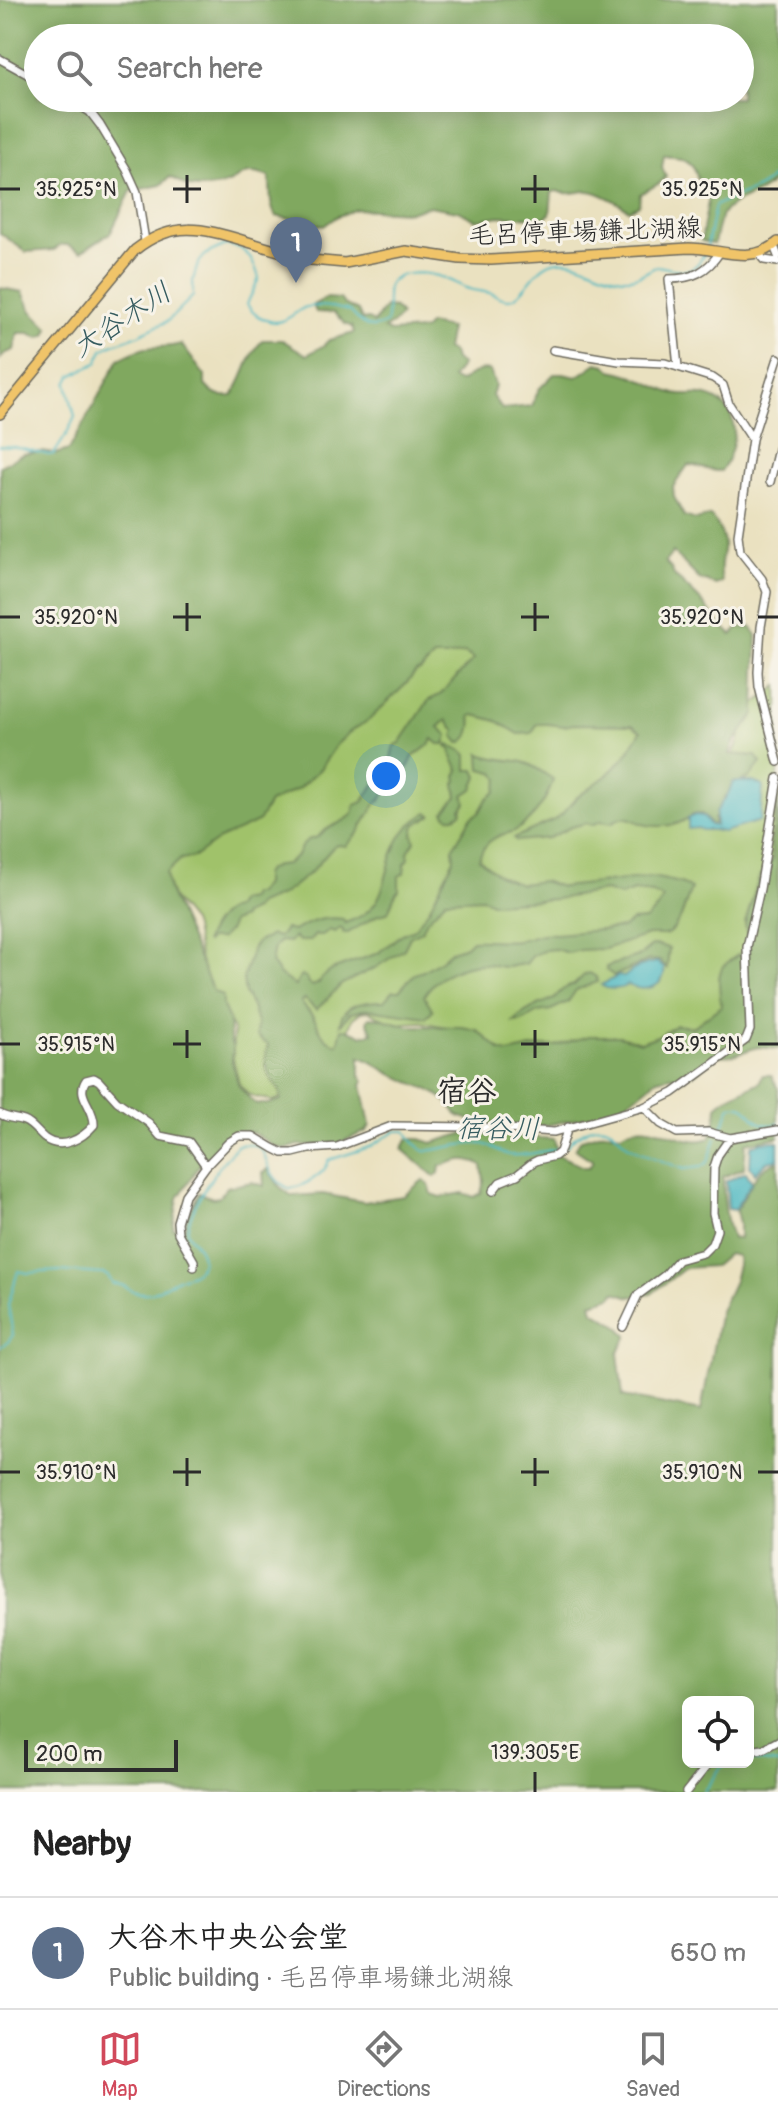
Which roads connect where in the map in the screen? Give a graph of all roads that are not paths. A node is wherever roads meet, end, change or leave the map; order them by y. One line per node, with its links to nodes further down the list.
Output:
1 (0, 59): 2 (street)
2 (24, 72)
3 (90, 112): 4 (street)
4 (145, 241): 6 (main road, 毛呂停車場鎌北湖線); 12 (main road)
5 (777, 248): 7 (main road, 毛呂停車場鎌北湖線)
6 (711, 250): 7 (main road, 毛呂停車場鎌北湖線); 11 (street)
7 (758, 253): 8 (street)
8 (778, 262)
9 (553, 350): 11 (street)
10 (778, 358): 13 (street)
11 (678, 367): 13 (street)
12 (0, 414)
13 (752, 439): 16 (street)
14 (778, 449): 15 (street)
15 (770, 482)
16 (778, 762)
17 (778, 781): 18 (street)
18 (644, 1107): 20 (street); 22 (street)
19 (0, 1114): 23 (street)
20 (568, 1127): 23 (street); 24 (street)
21 (778, 1130): 22 (street)
22 (730, 1138): 26 (street)
23 (206, 1166): 25 (street)
24 (493, 1191)
25 (194, 1267)
26 (623, 1327)
27 (778, 1741): 28 (street)
28 (754, 1750)
29 (705, 1768): 30 (street)
30 (686, 1792)

